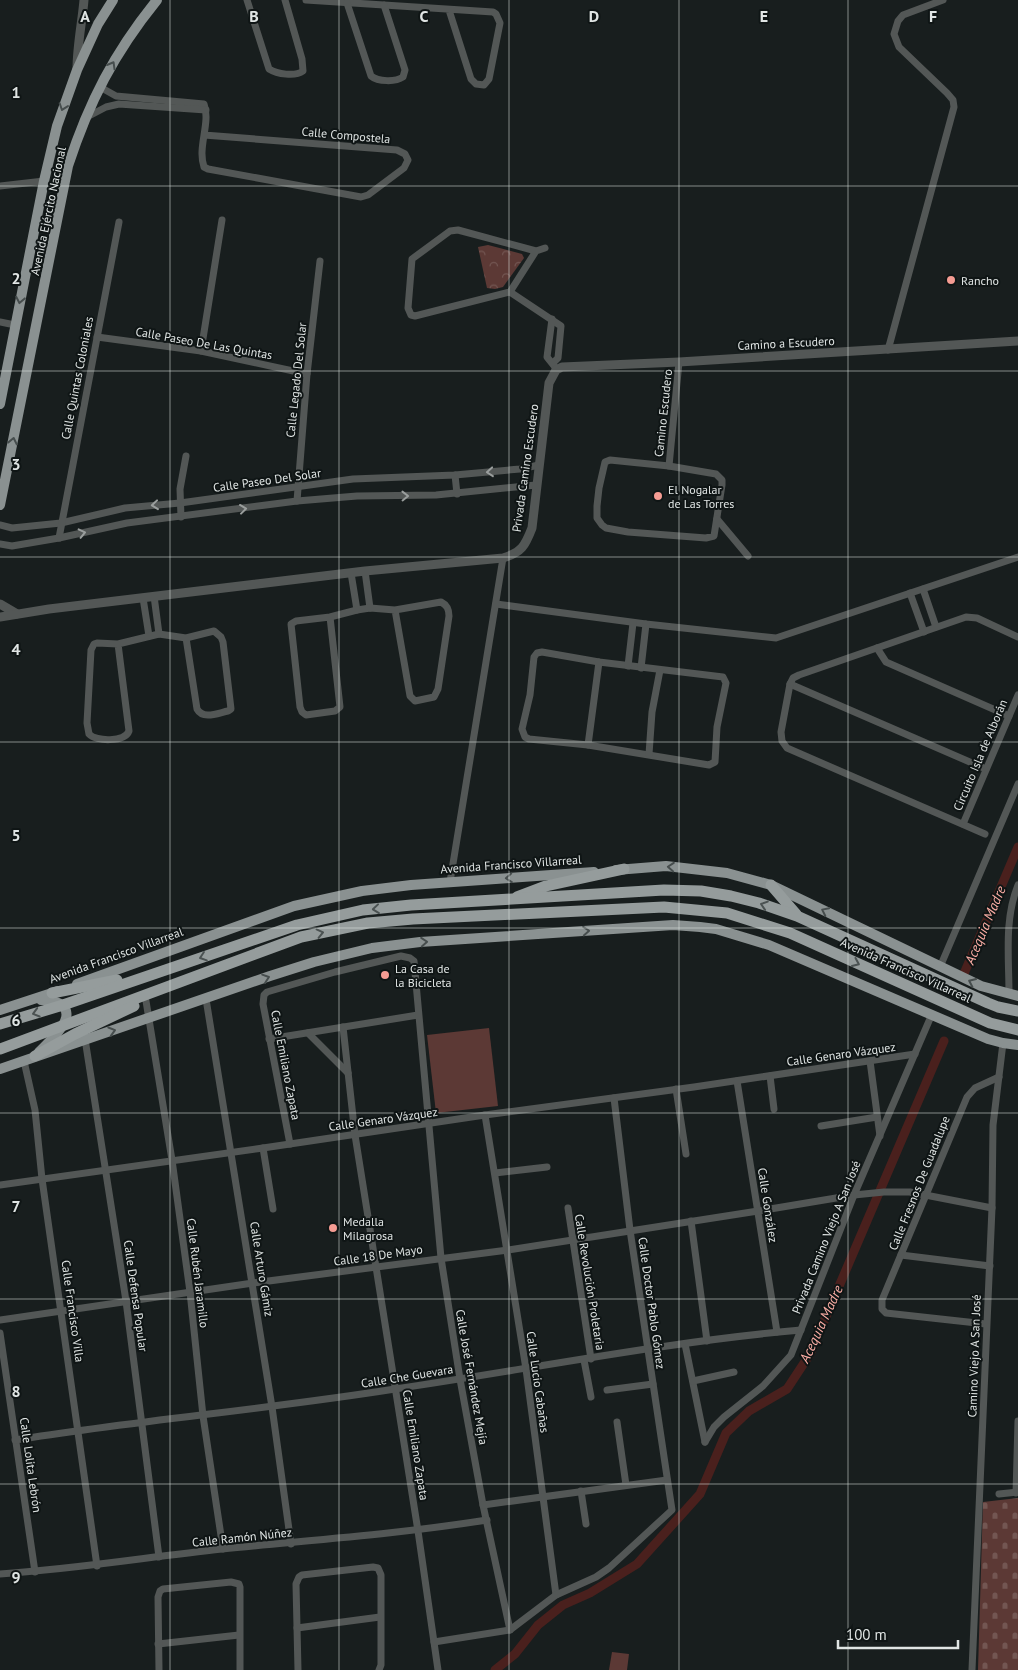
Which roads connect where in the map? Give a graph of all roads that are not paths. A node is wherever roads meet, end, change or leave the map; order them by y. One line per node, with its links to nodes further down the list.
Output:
1 (84, 0): 11 (street)
2 (114, 0): 11 (main road, Avenida Ejército Nacional)
3 (157, 0): 12 (main road, Avenida Ejército Nacional, one-way to 3)
4 (247, 0): 5 (street)
5 (285, 0)
6 (306, 0): 8 (street)
7 (943, 0): 29 (street)
8 (347, 3): 9 (street); 9 (street)
9 (384, 5): 10 (street)
10 (449, 10): 10 (street)
11 (77, 70): 16 (main road, Avenida Ejército Nacional, one-way to 16)
12 (100, 87): 13 (street); 14 (main road, Avenida Ejército Nacional)
13 (156, 103): 14 (street); 15 (street, Calle Compostela)
14 (85, 118): 44 (main road, Avenida Ejército Nacional, one-way to 14)
15 (204, 135): 15 (street, Calle Compostela)
16 (44, 181): 17 (street); 26 (main road, Avenida Ejército Nacional, one-way to 26)
17 (0, 186)
18 (222, 220): 30 (street)
19 (119, 222): 27 (street, Calle Quintas Coloniales)
20 (545, 248): 21 (street)
21 (536, 251): 23 (street); 23 (street)
22 (320, 261): 33 (street, Calle Legado Del Solar)
23 (510, 292): 24 (street)
24 (552, 319): 32 (street); 32 (street)
25 (0, 322): 26 (street)
26 (15, 325): 34 (main road, Avenida Ejército Nacional)
27 (97, 337): 30 (street, Calle Paseo De Las Quintas); 47 (street, Calle Quintas Coloniales)
28 (1018, 341): 29 (street, Camino a Escudero)
29 (888, 350): 31 (street, Camino a Escudero)
30 (201, 352): 33 (street, Calle Paseo De Las Quintas)
31 (680, 362): 32 (street, Camino a Escudero); 37 (street, Camino Escudero)
32 (554, 366): 36 (street, Privada Camino Escudero)
33 (307, 374): 40 (street, Calle Legado Del Solar)
34 (0, 404)
35 (186, 456): 43 (street)
36 (538, 465): 38 (street, Calle Paseo Del Solar, one-way to 38); 39 (street, Privada Camino Escudero)
37 (668, 466): 46 (street, Camino Escudero); 46 (street, Camino Escudero)
38 (455, 475): 40 (street, Calle Paseo Del Solar); 41 (street)
39 (536, 485): 41 (street, Calle Paseo Del Solar); 53 (street, Privada Camino Escudero)
40 (297, 487): 42 (street, Calle Legado Del Solar); 43 (street, Calle Paseo Del Solar)
41 (457, 494): 42 (street, Calle Paseo Del Solar, one-way to 41)
42 (297, 501): 45 (street, Calle Paseo Del Solar, one-way to 42)
43 (180, 503): 45 (street); 47 (street, Calle Paseo Del Solar, one-way to 47)
44 (0, 506)
45 (181, 517): 49 (street, Calle Paseo Del Solar, one-way to 45)
46 (717, 519): 51 (street)
47 (61, 523): 48 (street, Calle Paseo Del Solar); 49 (street, Calle Quintas Coloniales)
48 (0, 525)
49 (59, 538): 50 (street, Calle Paseo Del Solar)
50 (0, 544)
51 (748, 556)
52 (1018, 557): 56 (street)
53 (503, 558): 54 (street); 61 (street)
54 (365, 571): 55 (street); 62 (street)
55 (351, 573): 58 (street); 63 (street)
56 (923, 589): 57 (street); 70 (street)
57 (910, 593): 69 (street); 71 (street)
58 (154, 596): 59 (street); 72 (street)
59 (143, 598): 65 (street); 73 (street)
60 (0, 604): 65 (street)
61 (496, 604): 68 (street); 92 (street)
62 (370, 608): 63 (street); 64 (street)
63 (357, 610): 67 (street)
64 (395, 610): 64 (street)
65 (18, 614): 66 (street)
66 (0, 617)
67 (330, 617): 67 (street)
68 (633, 623): 69 (street); 79 (street)
69 (646, 624): 80 (street)
70 (936, 627): 71 (street); 74 (street)
71 (924, 632): 77 (street)
72 (159, 634): 73 (street); 75 (street)
73 (149, 636): 76 (street)
74 (1018, 637)
75 (186, 638): 75 (street)
76 (118, 644): 76 (street)
77 (877, 648): 82 (street); 84 (street)
78 (599, 662): 79 (street); 85 (street); 85 (street)
79 (628, 666): 80 (street)
80 (641, 668): 81 (street)
81 (660, 670): 86 (street); 86 (street)
82 (790, 684): 87 (street); 89 (street)
83 (1018, 694): 84 (street, Circuito Isla de Alborán)
84 (1009, 716): 87 (street, Circuito Isla de Alborán)
85 (588, 745): 86 (street)
86 (649, 754)
87 (986, 769): 89 (street, Circuito Isla de Alborán)
88 (1018, 784): 98 (street)
89 (963, 824): 90 (street)
90 (985, 834)
91 (624, 870): 92 (main road, Avenida Francisco Villarreal, one-way to 92); 93 (main road, Avenida Francisco Villarreal, one-way to 91); 95 (highway)
92 (450, 882): 100 (main road, Avenida Francisco Villarreal)
93 (771, 885): 96 (highway); 98 (main road, Avenida Francisco Villarreal, one-way to 93)
94 (1018, 885): 101 (street)
95 (511, 900): 96 (highway, Avenida Francisco Villarreal, one-way to 95); 97 (highway, Avenida Francisco Villarreal, one-way to 97)
96 (797, 916): 107 (highway, Avenida Francisco Villarreal)
97 (182, 964): 100 (highway); 105 (highway, Avenida Francisco Villarreal)
98 (940, 967): 101 (main road, Avenida Francisco Villarreal, one-way to 98)
99 (208, 972): 103 (highway); 112 (highway, Avenida Francisco Villarreal); 114 (highway, Avenida Francisco Villarreal, one-way to 114)
100 (52, 993): 104 (main road, Avenida Francisco Villarreal)
101 (1014, 995)
102 (206, 999): 109 (main road, one-way to 109); 110 (main road); 140 (street, Calle Arturo Gámiz)
103 (146, 1001): 110 (street, Calle Rubén Jaramillo); 122 (highway)
104 (23, 1002): 105 (main road); 106 (main road, Avenida Francisco Villarreal)
105 (63, 1005): 111 (highway, Avenida Francisco Villarreal, one-way to 111); 112 (main road)
106 (0, 1010)
107 (1018, 1011)
108 (418, 1014): 113 (street); 117 (street, Calle Emiliano Zapata); 134 (street)
109 (932, 1014): 118 (main road); 121 (street, Privada Camino Viejo A San José)
110 (148, 1019): 116 (main road, one-way to 110); 142 (street, Calle Rubén Jaramillo)
111 (0, 1024)
112 (63, 1025): 120 (highway, Avenida Francisco Villarreal); 122 (main road)
113 (343, 1027): 115 (street); 125 (street, Calle Emiliano Zapata)
114 (1018, 1030)
115 (308, 1033): 117 (street); 125 (street)
116 (85, 1039): 122 (main road); 144 (street, Calle Defensa Popular)
117 (269, 1039): 138 (street, Calle Emiliano Zapata)
118 (1003, 1043): 119 (main road); 127 (street, Camino Viejo A San José)
119 (1018, 1045)
120 (0, 1049)
121 (915, 1054): 123 (street, Calle Genaro Vázquez); 137 (street, Privada Camino Viejo A San José)
122 (29, 1059): 124 (main road); 146 (street, Calle Francisco Villa)
123 (870, 1061): 126 (street, Calle Genaro Vázquez); 133 (street)
124 (0, 1069)
125 (348, 1073): 136 (street, Calle Emiliano Zapata)
126 (770, 1076): 128 (street, Calle Genaro Vázquez); 131 (street)
127 (999, 1077): 149 (street, Calle Fresnos De Guadalupe); 151 (street, Camino Viejo A San José)
128 (737, 1080): 129 (street, Calle Genaro Vázquez); 153 (street, Calle González)
129 (676, 1089): 130 (street, Calle Genaro Vázquez); 141 (street)
130 (614, 1098): 132 (street, Calle Genaro Vázquez); 155 (street, Calle Doctor Pablo Gómez)
131 (774, 1109)
132 (485, 1115): 134 (street, Calle Genaro Vázquez); 145 (street, Calle Lucio Cabañas)
133 (877, 1118): 135 (street); 137 (street)
134 (429, 1124): 136 (street, Calle Genaro Vázquez); 159 (street, Calle José Fernández Mejía)
135 (820, 1126)
136 (355, 1135): 138 (street, Calle Genaro Vázquez); 161 (street, Calle Emiliano Zapata)
137 (880, 1136): 148 (street, Privada Camino Viejo A San José)
138 (290, 1144): 139 (street, Calle Genaro Vázquez)
139 (263, 1148): 140 (street, Calle Genaro Vázquez); 152 (street)
140 (231, 1152): 142 (street, Calle Genaro Vázquez); 162 (street, Calle Arturo Gámiz)
141 (686, 1154)
142 (172, 1160): 144 (street, Calle Genaro Vázquez); 163 (street, Calle Rubén Jaramillo)
143 (547, 1167): 145 (street)
144 (105, 1170): 146 (street, Calle Genaro Vázquez); 164 (street, Calle Defensa Popular)
145 (495, 1173): 157 (street, Calle Lucio Cabañas)
146 (42, 1179): 147 (street, Calle Genaro Vázquez); 165 (street, Calle Francisco Villa)
147 (0, 1185)
148 (854, 1195): 149 (street, Calle 18 De Mayo); 153 (street, Calle 18 De Mayo); 168 (street, Privada Camino Viejo A San José)
149 (925, 1196): 151 (street, Calle 18 De Mayo); 158 (street, Calle Fresnos De Guadalupe)
150 (568, 1208): 156 (street, Calle Revolución Proletaria)
151 (992, 1208): 160 (street, Camino Viejo A San José)
152 (273, 1209)
153 (758, 1211): 154 (street, Calle 18 De Mayo); 169 (street, Calle González)
154 (690, 1220): 155 (street, Calle 18 De Mayo); 171 (street)
155 (630, 1230): 156 (street, Calle 18 De Mayo); 173 (street, Calle Doctor Pablo Gómez)
156 (572, 1239): 157 (street, Calle 18 De Mayo); 174 (street, Calle Revolución Proletaria)
157 (508, 1250): 159 (street, Calle 18 De Mayo); 175 (street, Calle Lucio Cabañas)
158 (901, 1255): 160 (street); 167 (street, Calle Fresnos De Guadalupe)
159 (441, 1258): 161 (street, Calle 18 De Mayo); 177 (street, Calle José Fernández Mejía)
160 (990, 1266): 167 (street, Camino Viejo A San José)
161 (375, 1267): 162 (street, Calle 18 De Mayo); 180 (street, Calle Emiliano Zapata)
162 (253, 1283): 163 (street, Calle 18 De Mayo); 183 (street, Calle Arturo Gámiz)
163 (190, 1292): 164 (street, Calle 18 De Mayo); 184 (street, Calle Rubén Jaramillo)
164 (126, 1301): 165 (street, Calle 18 De Mayo); 185 (street, Calle Defensa Popular)
165 (62, 1310): 166 (street, Calle 18 De Mayo); 188 (street, Calle Francisco Villa)
166 (0, 1320)
167 (986, 1324): 218 (street, Camino Viejo A San José)
168 (801, 1330): 169 (street, Calle Che Guevara); 178 (street, Privada Camino Viejo A San José)
169 (776, 1332): 171 (street, Calle Che Guevara)
170 (0, 1333): 189 (street, Calle Lolita Lebrón)
171 (707, 1341): 172 (street, Calle Che Guevara)
172 (685, 1344): 173 (street, Calle Che Guevara); 178 (street)
173 (648, 1349): 174 (street, Calle Che Guevara); 179 (street, Calle Doctor Pablo Gómez)
174 (587, 1359): 175 (street, Calle Che Guevara); 182 (street, Calle Revolución Proletaria)
175 (526, 1369): 177 (street, Calle Che Guevara); 195 (street, Calle Lucio Cabañas)
176 (734, 1372): 178 (street)
177 (460, 1379): 180 (street, Calle Che Guevara); 196 (street, Calle José Fernández Mejía)
178 (692, 1381)
179 (653, 1384): 181 (street); 190 (street, Calle Doctor Pablo Gómez)
180 (396, 1389): 183 (street, Calle Che Guevara); 199 (street, Calle Emiliano Zapata)
181 (607, 1390)
182 (591, 1396)
183 (272, 1407): 184 (street, Calle Che Guevara); 200 (street, Calle Arturo Gámiz)
184 (203, 1416): 185 (street, Calle Che Guevara); 201 (street, Calle Rubén Jaramillo)
185 (142, 1422): 188 (street, Calle Che Guevara); 202 (street, Calle Defensa Popular)
186 (617, 1422): 191 (street)
187 (1018, 1423): 193 (street)
188 (78, 1430): 189 (street, Calle Che Guevara); 203 (street, Calle Francisco Villa)
189 (16, 1440): 204 (street, Calle Lolita Lebrón)
190 (667, 1480): 191 (street); 206 (street, Calle Doctor Pablo Gómez)
191 (626, 1485): 192 (street)
192 (581, 1491): 195 (street); 198 (street)
193 (1017, 1492): 194 (street)
194 (999, 1494)
195 (542, 1497): 196 (street); 206 (street, Calle Lucio Cabañas)
196 (483, 1505): 197 (street, Calle José Fernández Mejía)
197 (487, 1520): 199 (street, Calle Ramón Núñez); 209 (street, Calle José Fernández Mejía)
198 (586, 1524)
199 (418, 1531): 200 (street, Calle Ramón Núñez); 211 (street, Calle Emiliano Zapata)
200 (291, 1544): 201 (street, Calle Ramón Núñez)
201 (223, 1549): 202 (street, Calle Ramón Núñez)
202 (159, 1557): 203 (street, Calle Ramón Núñez)
203 (97, 1566): 204 (street, Calle Ramón Núñez)
204 (35, 1572): 205 (street, Calle Ramón Núñez)
205 (0, 1574)
206 (556, 1595): 209 (street)
207 (380, 1617): 208 (street); 208 (street); 216 (street)
208 (297, 1628): 215 (street)
209 (510, 1630): 211 (street)
210 (239, 1635): 212 (street); 212 (street); 214 (street)
211 (434, 1642): 217 (street, Calle Emiliano Zapata)
212 (158, 1644): 213 (street)
213 (158, 1670)
214 (240, 1670)
215 (298, 1670)
216 (379, 1670)
217 (438, 1670)
218 (972, 1670)

